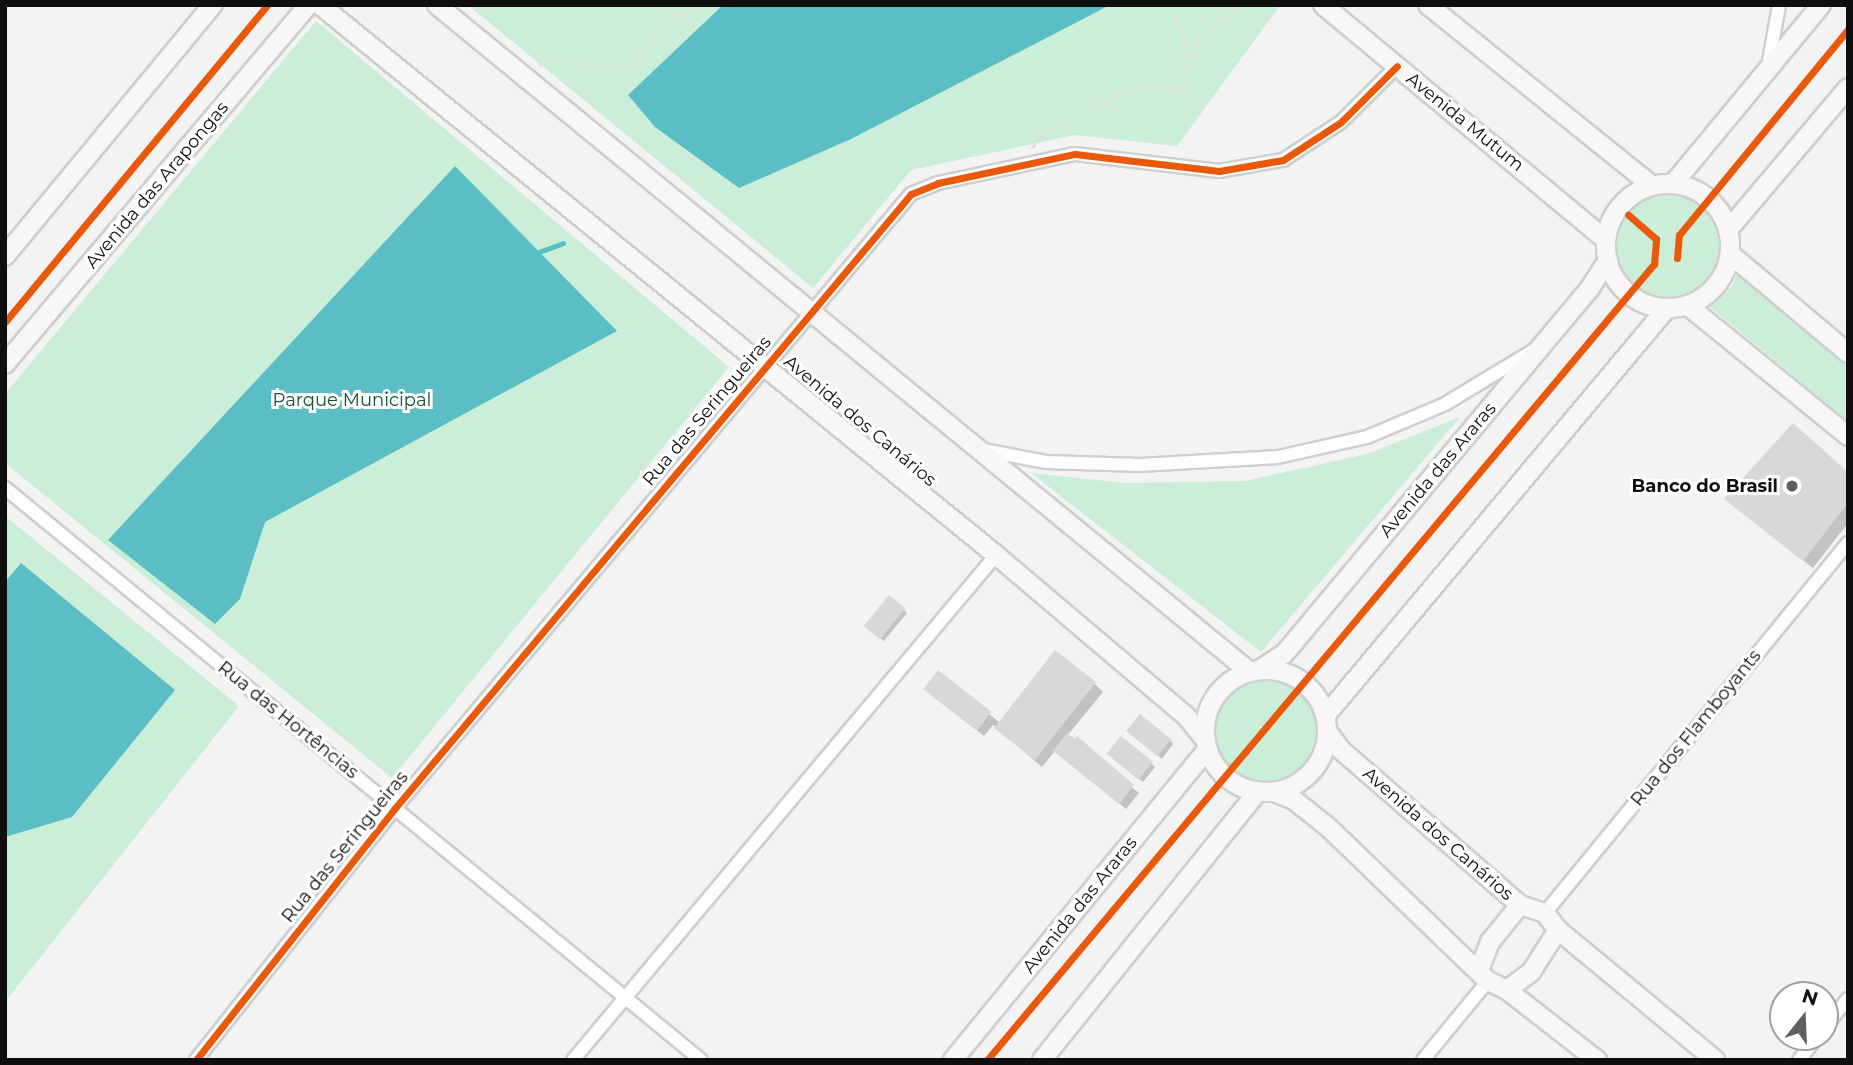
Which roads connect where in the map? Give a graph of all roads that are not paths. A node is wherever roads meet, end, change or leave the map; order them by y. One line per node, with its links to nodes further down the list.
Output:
1 (214, 5): 17 (street)
2 (308, 5): 24 (street, Avenida das Arapongas)
3 (320, 5): 25 (street, Avenida dos Canários)
4 (437, 5): 21 (street)
5 (1323, 5): 9 (street, Avenida Mutum)
6 (1779, 5): 10 (street)
7 (1821, 5): 10 (street)
8 (1440, 9): 13 (street)
9 (1397, 66): 15 (street, Avenida Mutum); 21 (street, Rua das Seringueiras)
10 (1768, 68): 12 (street)
11 (1848, 88): 14 (street)
12 (1673, 184): 13 (street); 14 (street)
13 (1652, 186): 15 (street)
14 (1728, 230): 16 (street)
15 (1606, 240): 18 (street)
16 (1730, 254): 19 (street); 23 (street)
17 (5, 256)
18 (1608, 260): 20 (street); 22 (street, Avenida das Araras)
19 (1686, 305): 20 (street); 26 (street)
20 (1667, 308): 32 (street)
21 (813, 311): 25 (street, Rua das Seringueiras); 27 (street)
22 (1544, 344): 27 (street); 31 (street, Avenida das Araras)
23 (1848, 353)
24 (5, 364)
25 (766, 364): 30 (street, Avenida dos Canários); 35 (street, Rua das Seringueiras)
26 (1848, 436)
27 (981, 450): 31 (street)
28 (5, 488): 35 (street, Rua das Hortências)
29 (1848, 543): 37 (street, Rua dos Flamboyants)
30 (996, 555): 33 (street, Avenida dos Canários); 41 (street)
31 (1255, 671): 32 (street); 33 (street)
32 (1327, 724): 34 (street); 36 (street, Avenida dos Canários)
33 (1207, 745): 34 (street); 45 (street, Avenida das Araras)
34 (1266, 791): 39 (street); 46 (street)
35 (395, 808): 41 (street, Rua das Hortências); 42 (street, Rua das Seringueiras)
36 (1520, 905): 37 (street, Avenida dos Canários); 39 (street)
37 (1545, 913): 38 (street)
38 (1558, 930): 40 (street); 49 (street)
39 (1484, 974): 40 (street); 47 (street)
40 (1507, 990): 48 (street)
41 (625, 997): 43 (street); 44 (street, Rua das Hortências)
42 (196, 1060)
43 (573, 1060)
44 (701, 1060)
45 (953, 1060)
46 (1042, 1060)
47 (1423, 1060)
48 (1597, 1060)
49 (1715, 1060)

